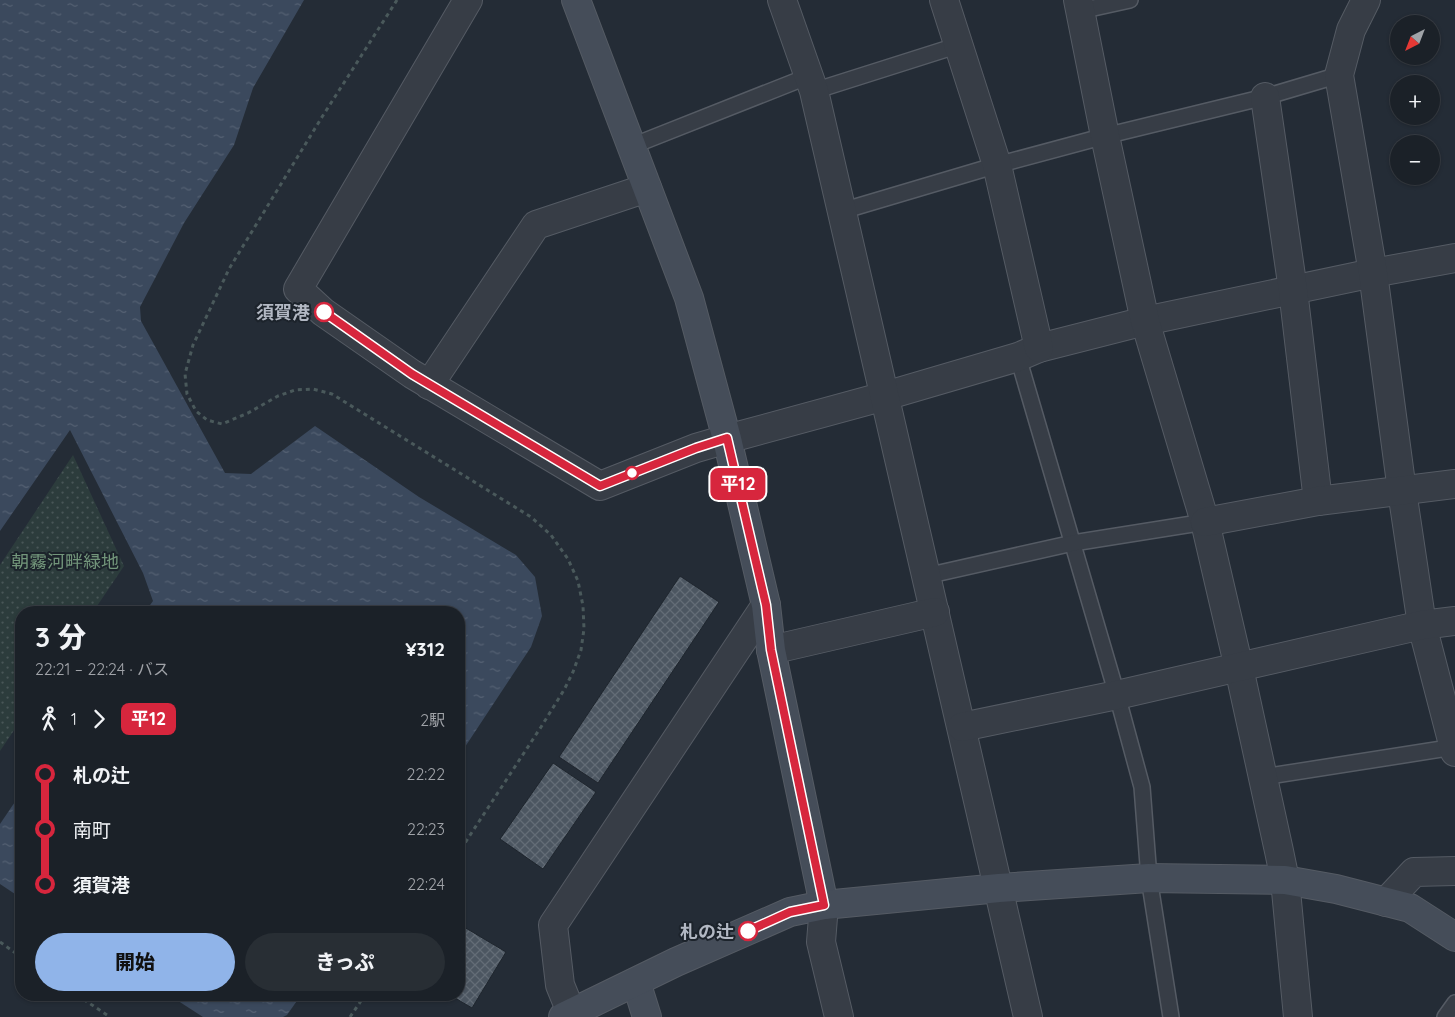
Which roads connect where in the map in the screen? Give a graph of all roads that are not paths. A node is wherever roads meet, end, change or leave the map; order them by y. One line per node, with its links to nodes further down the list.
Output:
1 (468, 0): 22 (street)
2 (576, 0): 13 (street)
3 (782, 0): 10 (street)
4 (944, 0): 8 (street)
5 (1130, 0): 7 (lane)
6 (1366, 0): 9 (street)
7 (1079, 6): 12 (street)
8 (959, 45): 10 (lane); 14 (street)
9 (1339, 75): 11 (lane); 18 (street)
10 (812, 84): 13 (lane); 16 (street)
11 (1265, 97): 12 (lane); 19 (street)
12 (1105, 136): 14 (lane); 20 (street)
13 (632, 146): 15 (street)
14 (996, 165): 16 (lane); 21 (street)
15 (647, 188): 22 (street); 24 (street)
16 (842, 211): 23 (street)
17 (1455, 258): 18 (street)
18 (1373, 273): 19 (street); 26 (street)
19 (1293, 290): 20 (street); 27 (street)
20 (1145, 322): 21 (street); 28 (street)
21 (1029, 352): 23 (street); 29 (lane)
22 (430, 385): 24 (street)
23 (885, 396): 24 (street); 30 (street)
24 (727, 438): 31 (street)
25 (1455, 484): 26 (street)
26 (1402, 491): 27 (street); 34 (street)
27 (1318, 501): 28 (street)
28 (1205, 522): 29 (lane); 36 (street)
29 (1073, 543): 30 (lane); 37 (lane)
30 (926, 576): 32 (street)
31 (766, 605): 35 (street); 50 (street)
32 (935, 612): 35 (street); 38 (street)
33 (1455, 621): 34 (street)
34 (1422, 625): 36 (street); 39 (street)
35 (771, 650): 46 (street)
36 (1239, 668): 37 (street); 40 (street)
37 (1117, 695): 38 (street); 42 (lane)
38 (962, 727): 44 (street)
39 (1454, 749): 40 (lane)
40 (1263, 777): 43 (street)
41 (1455, 872): 45 (street)
42 (1150, 878): 43 (street); 44 (street); 54 (lane)
43 (1285, 880): 45 (street); 55 (street)
44 (999, 888): 46 (street); 53 (street)
45 (1386, 902): 47 (street)
46 (824, 905): 48 (street); 52 (street)
47 (1455, 937)
48 (636, 982): 50 (street); 51 (street)
49 (1455, 1003): 56 (lane)
50 (567, 1015)
51 (647, 1017)
52 (839, 1017)
53 (1028, 1017)
54 (1171, 1017)
55 (1298, 1017)
56 (1445, 1017)

